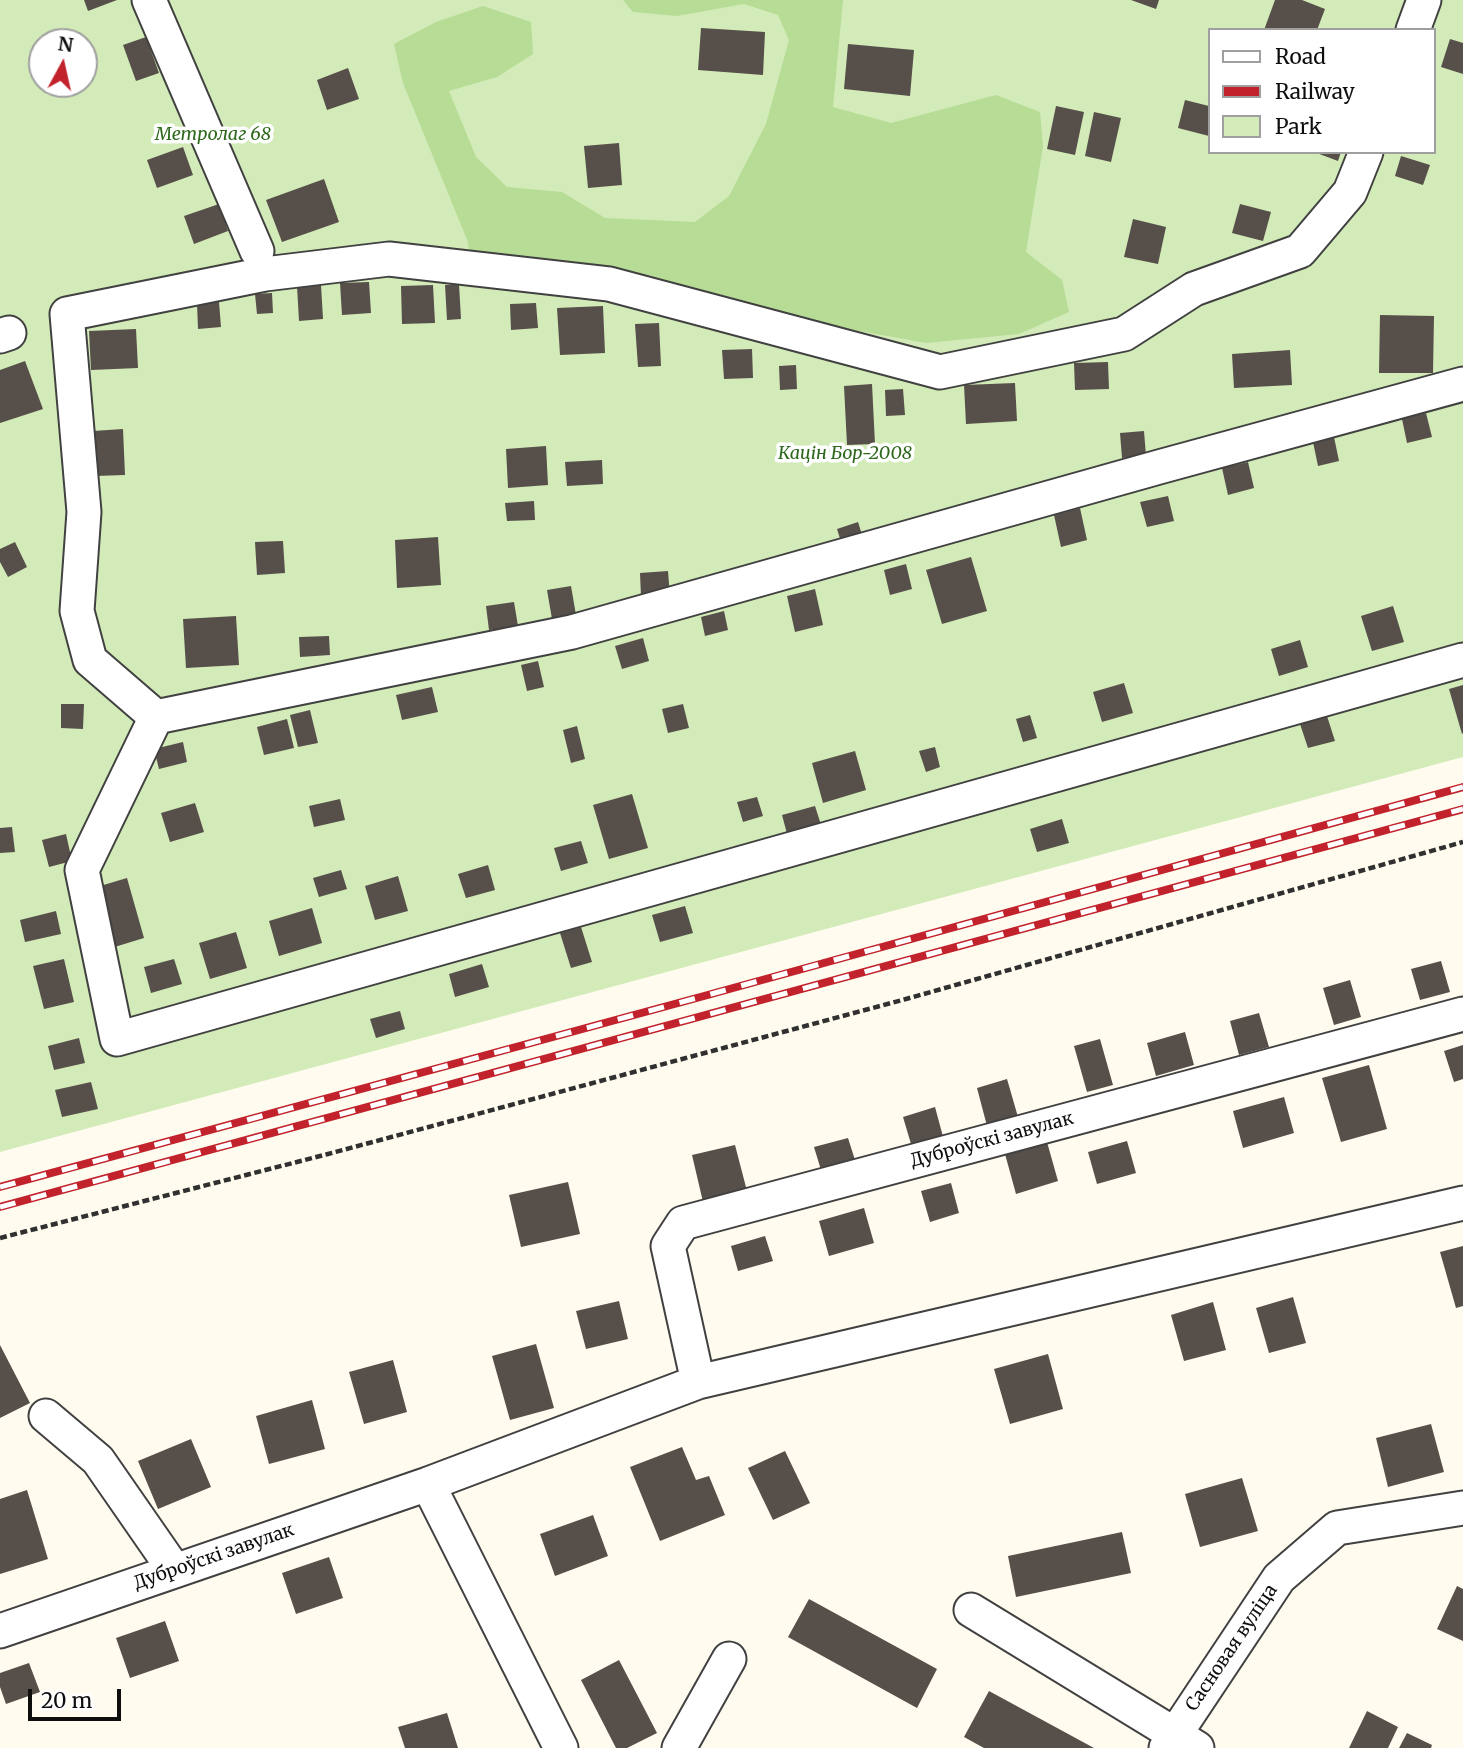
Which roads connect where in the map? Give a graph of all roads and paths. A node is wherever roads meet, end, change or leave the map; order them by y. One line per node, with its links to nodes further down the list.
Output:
1 (149, 0): 5 (street)
2 (1424, 0): 3 (street)
3 (1414, 28)
4 (1365, 154): 8 (street)
5 (257, 251)
6 (1463, 384): 8 (street)
7 (1463, 660): 8 (street)
8 (156, 717)
9 (1463, 842): 12 (path)
10 (1463, 1014): 13 (street, Дуброўскі завулак)
11 (1463, 1203): 13 (street, Дуброўскі завулак)
12 (0, 1238)
13 (698, 1382): 15 (street, Дуброўскі завулак)
14 (46, 1416): 17 (street)
15 (428, 1484): 17 (street, Дуброўскі завулак); 22 (street)
16 (1463, 1508): 21 (street, Сасновая вуліца)
17 (175, 1571): 19 (street, Дуброўскі завулак)
18 (971, 1609): 21 (street)
19 (0, 1631)
20 (729, 1659): 23 (street)
21 (1179, 1744)
22 (561, 1748)
23 (679, 1748)

